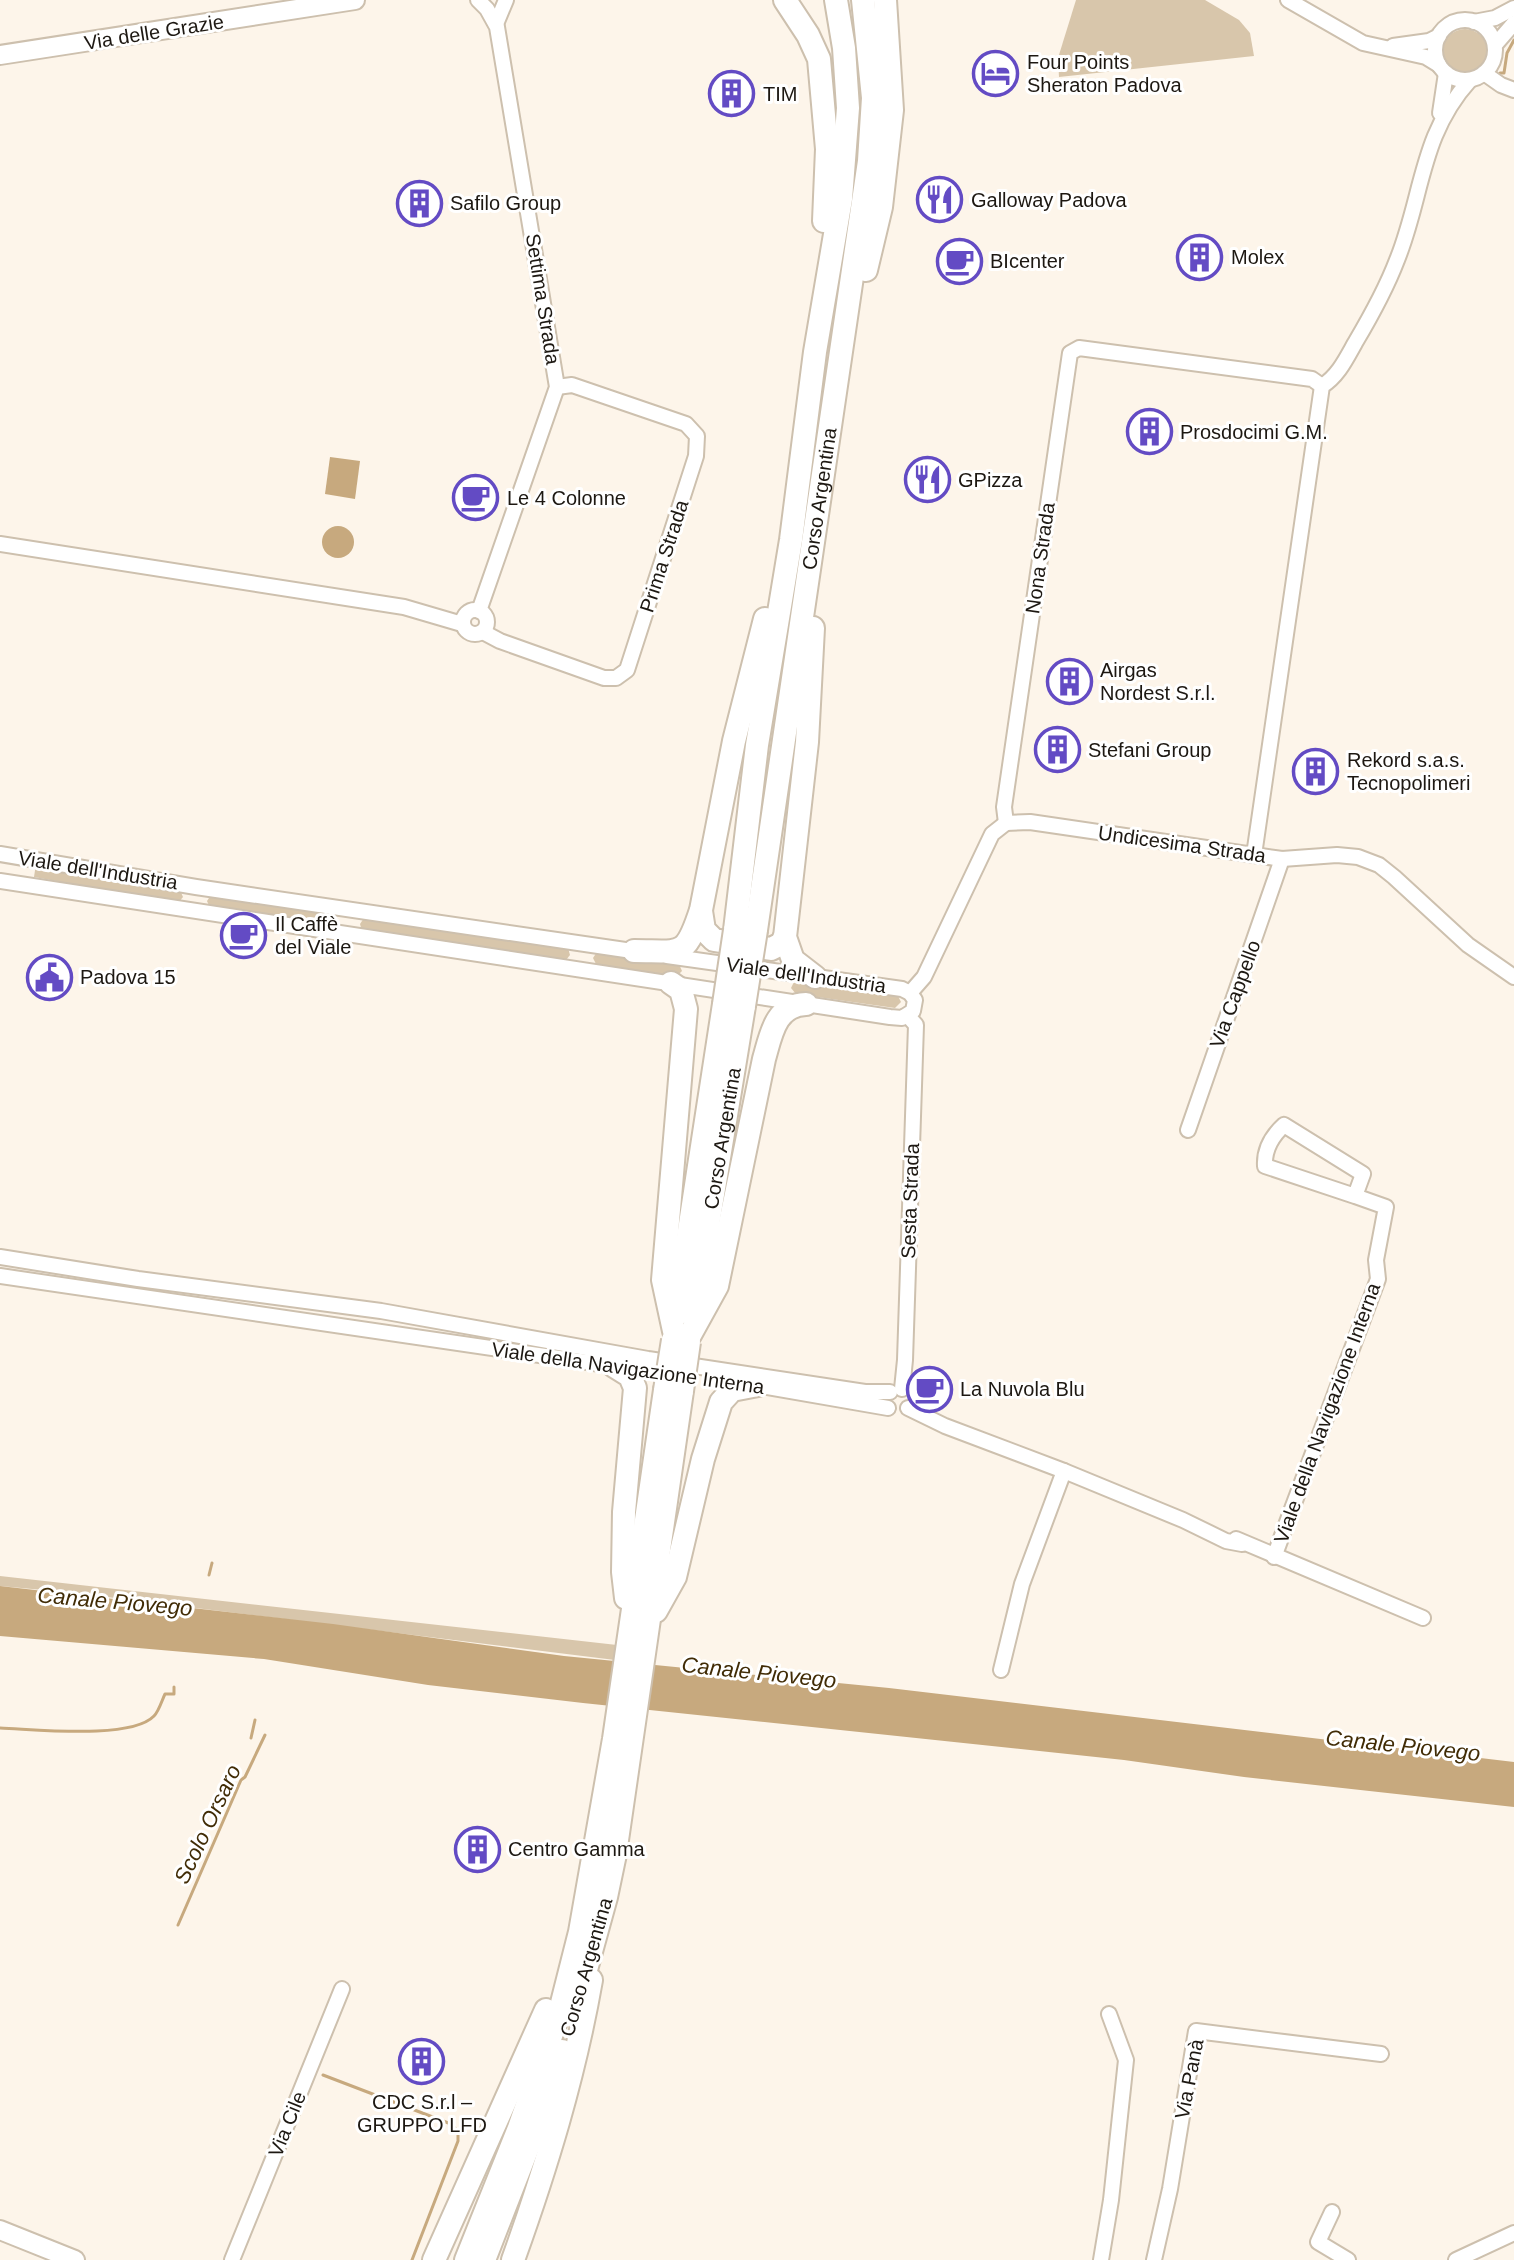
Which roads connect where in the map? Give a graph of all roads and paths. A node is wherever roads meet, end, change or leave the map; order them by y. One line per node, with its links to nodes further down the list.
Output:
1 (355, 0): 16 (main road, Via delle Grazie)
2 (478, 0): 12 (street, Settima Strada)
3 (506, 0): 12 (street)
4 (785, 0): 22 (highway)
5 (863, 0): 23 (highway, Corso Argentina)
6 (1288, 0): 15 (street)
7 (836, 5): 22 (highway, Corso Argentina)
8 (889, 6): 23 (highway)
9 (1514, 8): 10 (street)
10 (1474, 22): 13 (street); 14 (street)
11 (1514, 23): 14 (street)
12 (496, 24): 25 (street, Settima Strada)
13 (1439, 36): 15 (street); 17 (street)
14 (1495, 45): 18 (street)
15 (1384, 48): 17 (street)
16 (0, 55)
17 (1442, 69): 19 (street); 21 (street)
18 (1484, 73): 19 (street); 20 (street)
19 (1470, 80): 21 (street)
20 (1508, 87)
21 (1439, 121): 24 (street)
22 (815, 352): 26 (highway, Corso Argentina)
23 (841, 355): 27 (highway, Corso Argentina)
24 (1322, 386): 32 (street, Nona Strada); 34 (street)
25 (557, 387): 29 (street, Settima Strada); 31 (street, Prima Strada)
26 (799, 466): 39 (highway); 41 (highway, Corso Argentina)
27 (823, 471): 41 (highway, Corso Argentina); 43 (highway)
28 (0, 544): 30 (street, Prima Strada)
29 (479, 611): 30 (street); 31 (street)
30 (462, 624): 31 (street, Prima Strada)
31 (483, 632)
32 (1006, 823): 34 (street, Undicesima Strada); 48 (street)
33 (0, 854): 37 (street, Viale dell'Industria)
34 (1254, 855): 35 (street, Undicesima Strada)
35 (1282, 859): 46 (street, Undicesima Strada); 51 (street, Via Cappello)
36 (0, 881): 40 (street, Viale dell'Industria)
37 (196, 887): 38 (street, Viale dell'Industria); 40 (street, Viale dell'Industria)
38 (347, 909): 42 (street); 44 (street, Viale dell'Industria)
39 (701, 910): 43 (highway); 44 (highway)
40 (192, 912): 42 (street, Viale dell'Industria)
41 (746, 930): 61 (highway, Corso Argentina, bridge)
42 (343, 935): 47 (street, Viale dell'Industria)
43 (785, 937): 45 (highway)
44 (634, 951): 45 (street, Viale dell'Industria)
45 (815, 977): 48 (street, Viale dell'Industria)
46 (1514, 977)
47 (671, 983): 49 (street, Viale dell'Industria); 61 (highway)
48 (910, 993): 50 (street, Viale dell'Industria)
49 (806, 1004): 50 (street, Viale dell'Industria); 61 (highway)
50 (908, 1016): 64 (street, Sesta Strada)
51 (1188, 1130)
52 (1355, 1196): 52 (street, Viale della Navigazione Interna); 68 (street, Viale della Navigazione Interna)
53 (0, 1257): 55 (street, Viale della Navigazione Interna)
54 (0, 1276): 56 (street, Viale della Navigazione Interna)
55 (138, 1279): 56 (street); 57 (street, Viale della Navigazione Interna)
56 (135, 1296): 59 (street, Viale della Navigazione Interna)
57 (336, 1307): 58 (street, Viale della Navigazione Interna); 59 (street)
58 (386, 1314): 60 (street); 64 (street, Viale della Navigazione Interna)
59 (341, 1327): 60 (street, Viale della Navigazione Interna)
60 (367, 1331): 62 (street, Viale della Navigazione Interna)
61 (681, 1337): 70 (highway, Corso Argentina, bridge)
62 (614, 1366): 63 (street, Viale della Navigazione Interna); 70 (highway)
63 (758, 1385): 65 (street, Viale della Navigazione Interna); 70 (highway)
64 (896, 1390): 65 (street); 66 (street)
65 (888, 1408): 66 (street, Viale della Navigazione Interna)
66 (908, 1408): 67 (street, Viale della Navigazione Interna)
67 (1064, 1471): 68 (street, Viale della Navigazione Interna); 71 (street)
68 (1274, 1557): 69 (street, Viale della Navigazione Interna)
69 (1423, 1618)
70 (640, 1627): 72 (highway, Corso Argentina)
71 (1001, 1670)
72 (623, 1740): 73 (highway, Corso Argentina); 74 (highway, Corso Argentina)
73 (606, 1897): 85 (highway, Corso Argentina); 86 (highway)
74 (580, 1932): 83 (highway); 84 (highway, Corso Argentina)
75 (342, 1989): 82 (street, Via Cile)
76 (1109, 2014): 87 (street)
77 (1381, 2054): 88 (street, Via Panà)
78 (1332, 2212): 89 (street)
79 (0, 2230): 81 (main road)
80 (1514, 2233): 90 (street)
81 (75, 2260)
82 (232, 2260)
83 (434, 2260)
84 (466, 2260)
85 (484, 2260)
86 (513, 2260)
87 (1101, 2260)
88 (1154, 2260)
89 (1348, 2260)
90 (1456, 2260)

